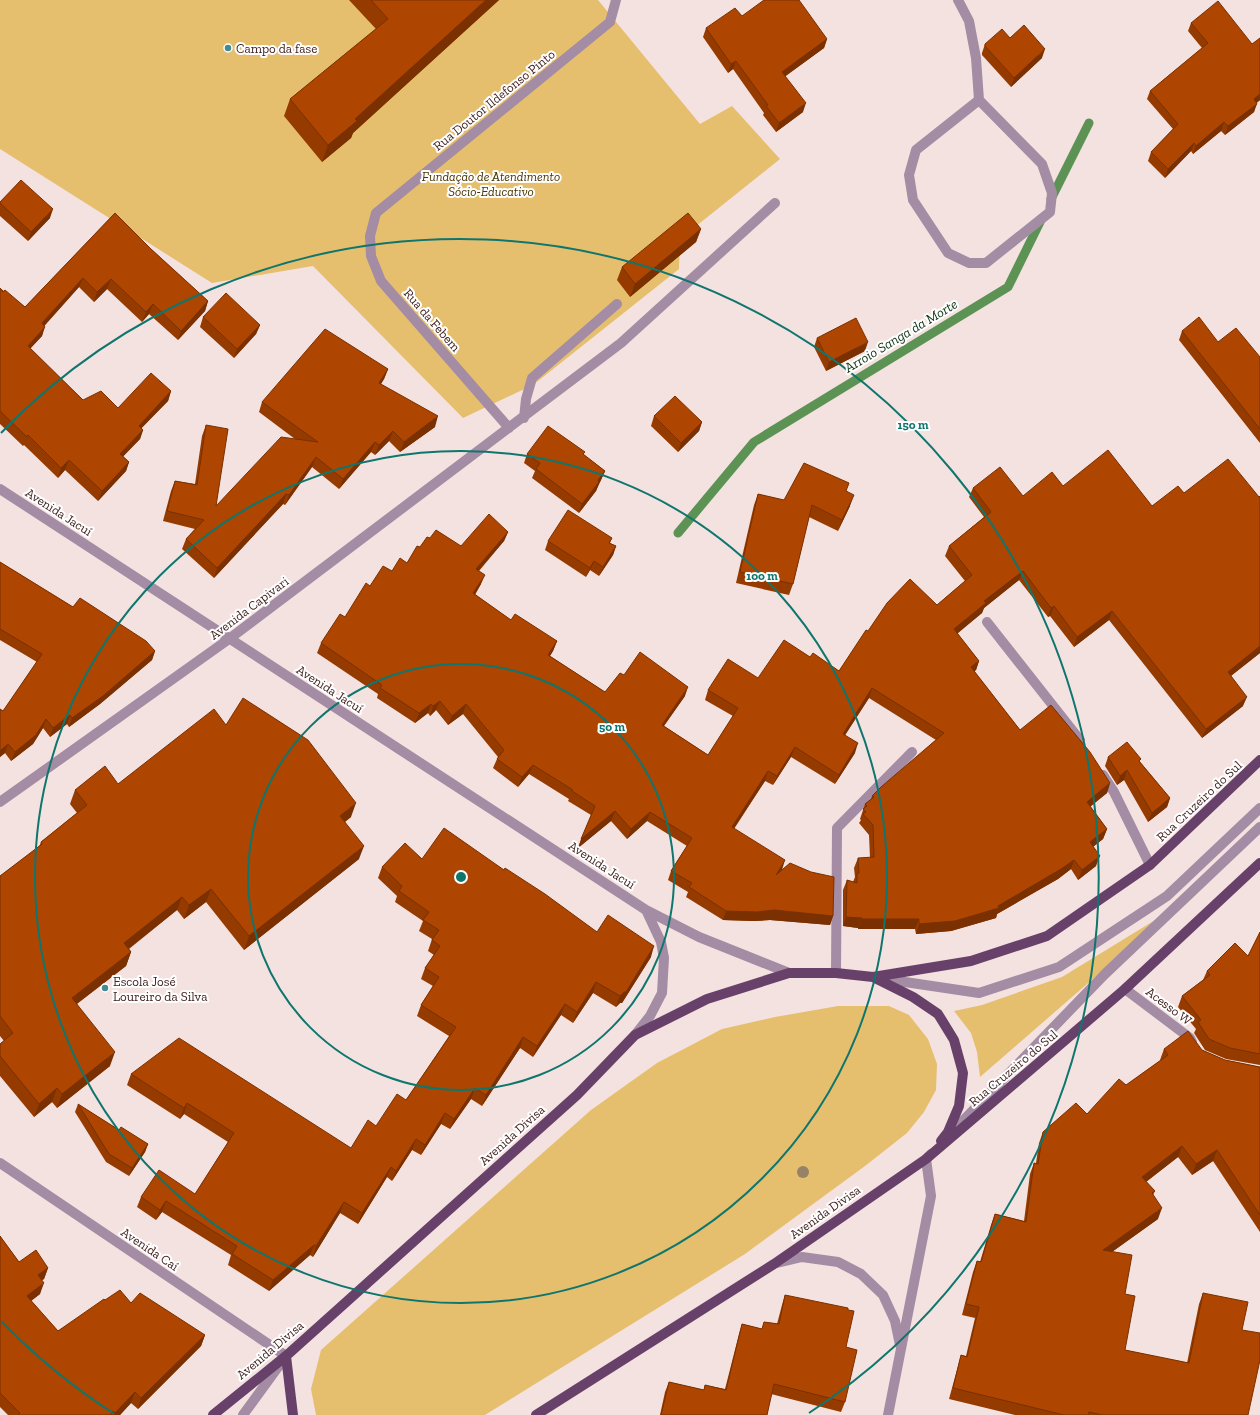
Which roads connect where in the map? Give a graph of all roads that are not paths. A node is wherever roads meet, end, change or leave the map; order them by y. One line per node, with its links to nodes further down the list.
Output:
1 (616, 0): 5 (street, Rua Doutor Ildefonso Pinto)
2 (958, 0): 3 (street)
3 (979, 100): 3 (street)
4 (775, 203): 7 (street, Avenida Capivari)
5 (376, 213): 8 (street, Rua da Febem)
6 (616, 304): 7 (street)
7 (524, 418): 8 (street, Avenida Capivari)
8 (509, 428): 11 (street, Avenida Capivari)
9 (0, 489): 11 (street, Avenida Jacuí)
10 (988, 622): 12 (street)
11 (229, 639): 16 (street, Avenida Capivari); 21 (street, Avenida Jacuí)
12 (1085, 748)
13 (912, 752): 23 (street)
14 (1260, 760): 20 (main road, Rua Cruzeiro do Sul)
15 (1097, 767): 20 (street)
16 (0, 802)
17 (1260, 808): 24 (street)
18 (1260, 827): 28 (street)
19 (1260, 863): 25 (main road, Rua Cruzeiro do Sul)
20 (1150, 865): 24 (main road, Rua Cruzeiro do Sul)
21 (646, 910): 22 (street, Avenida Jacuí); 26 (street)
22 (790, 973): 23 (main road, Avenida Divisa); 26 (main road, Avenida Divisa)
23 (836, 973): 24 (main road, Avenida Divisa)
24 (873, 977): 28 (main road)
25 (1125, 989): 27 (street, Acesso W); 28 (main road, Rua Cruzeiro do Sul)
26 (635, 1035): 32 (main road, Avenida Divisa)
27 (1197, 1049)
28 (926, 1159): 30 (main road, Avenida Divisa); 31 (street)
29 (0, 1163): 32 (street, Avenida Caí)
30 (774, 1264): 31 (street); 36 (main road, Avenida Divisa)
31 (901, 1351): 37 (street)
32 (286, 1356): 33 (main road, Avenida Divisa); 34 (street); 35 (main road)
33 (213, 1415)
34 (243, 1415)
35 (293, 1415)
36 (536, 1415)
37 (888, 1415)

